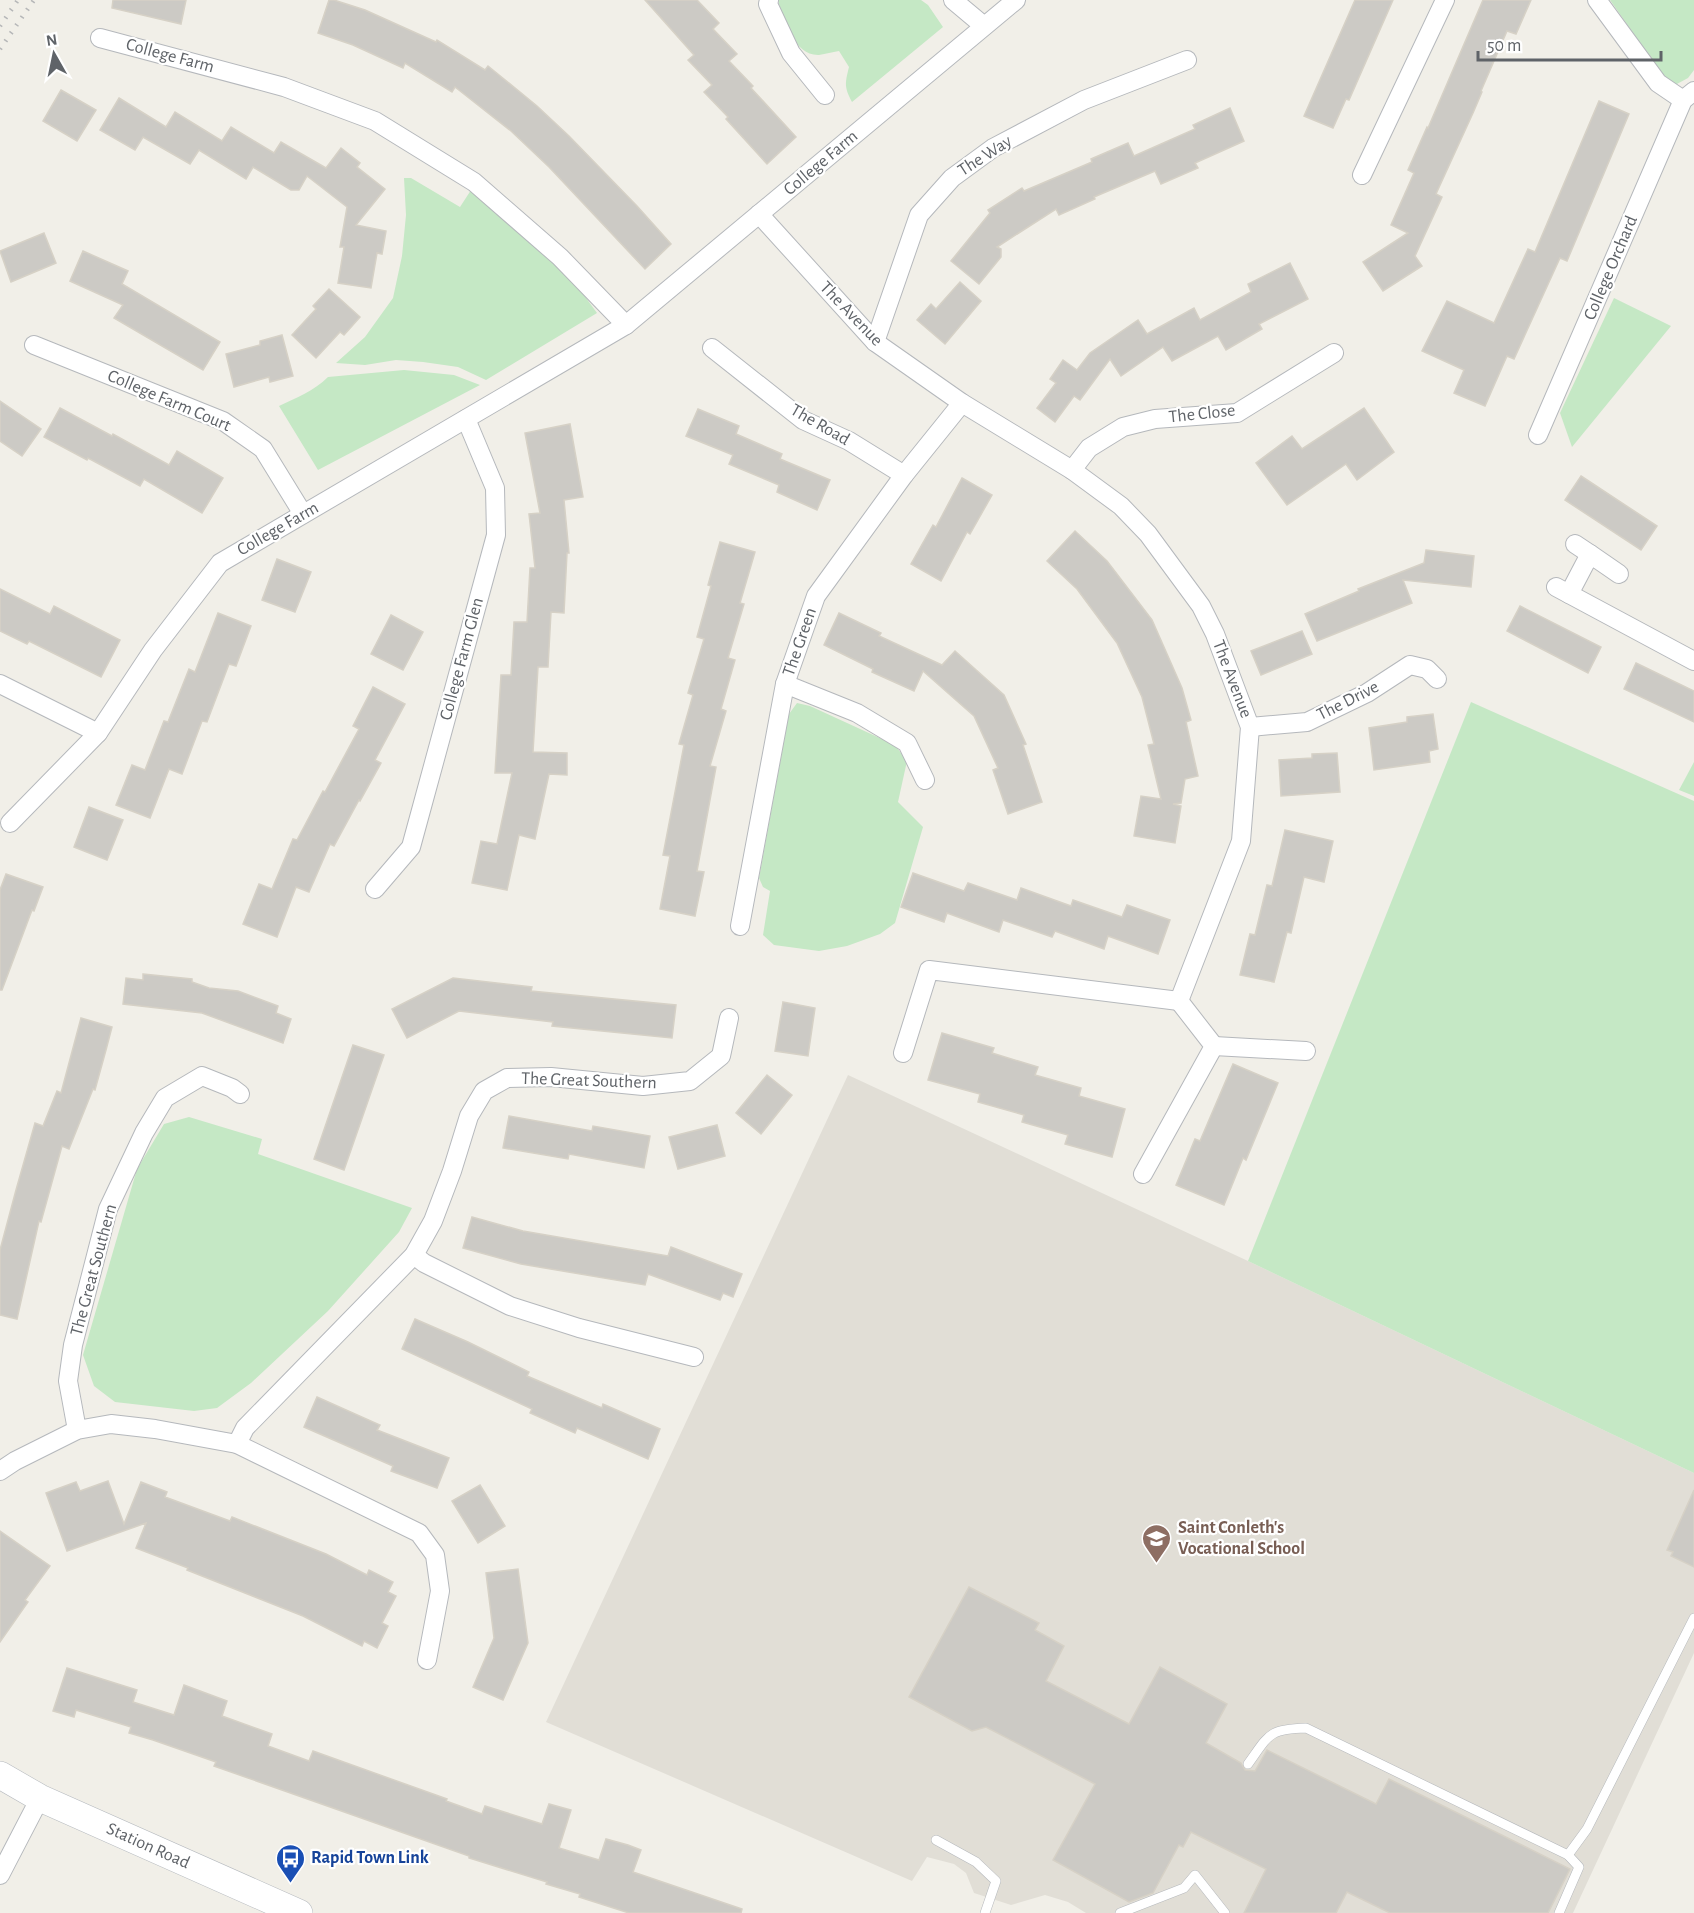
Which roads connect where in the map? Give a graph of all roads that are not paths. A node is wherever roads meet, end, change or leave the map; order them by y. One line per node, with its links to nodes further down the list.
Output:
1 (769, 0): 9 (street)
2 (953, 0): 6 (street)
3 (1016, 0): 6 (street, College Farm)
4 (1445, 0): 11 (street)
5 (1597, 0): 10 (street, College Orchard)
6 (984, 26): 12 (street, College Farm)
7 (100, 38): 13 (street, College Farm)
8 (1187, 60): 14 (street, The Way)
9 (825, 95)
10 (1689, 96): 20 (street, College Orchard)
11 (1362, 175)
12 (759, 214): 13 (street, College Farm); 14 (street, The Avenue)
13 (626, 325): 19 (street, College Farm)
14 (875, 342): 18 (street, The Avenue)
15 (34, 345): 23 (street, College Farm Court)
16 (712, 348): 22 (street, The Road)
17 (1334, 353): 21 (street, The Close)
18 (962, 403): 21 (street, The Avenue); 22 (street, The Green)
19 (466, 419): 23 (street, College Farm); 33 (street, College Farm Glen)
20 (1539, 435)
21 (1072, 470): 29 (street, The Avenue)
22 (904, 475): 28 (street, The Green)
23 (303, 514): 30 (street, College Farm)
24 (1619, 574): 25 (street)
25 (1694, 661)
26 (1437, 679): 29 (street, The Drive)
27 (0, 684): 30 (street)
28 (785, 684): 31 (street); 34 (street, The Green)
29 (1251, 726): 35 (street, The Avenue)
30 (98, 733): 32 (street, College Farm)
31 (925, 780)
32 (10, 823)
33 (375, 889)
34 (740, 926)
35 (1179, 1001): 37 (street); 39 (street)
36 (729, 1018): 42 (street, The Great Southern)
37 (1214, 1046): 38 (street); 41 (street)
38 (1306, 1051)
39 (903, 1053)
40 (240, 1094): 44 (street, The Great Southern)
41 (1143, 1174)
42 (414, 1255): 43 (street); 45 (street, The Great Southern)
43 (694, 1357)
44 (76, 1430): 45 (street); 46 (street)
45 (237, 1444): 48 (street)
46 (0, 1471)
47 (1694, 1618): 53 (lane)
48 (427, 1660)
49 (1248, 1764): 53 (lane)
50 (0, 1775): 51 (main road, Station Road)
51 (40, 1798): 54 (street); 55 (main road, Station Road)
52 (936, 1840): 56 (lane)
53 (1569, 1855): 59 (lane)
54 (0, 1875)
55 (299, 1913)
56 (985, 1913)
57 (1120, 1913): 58 (lane)
58 (1225, 1913)
59 (1559, 1913)

